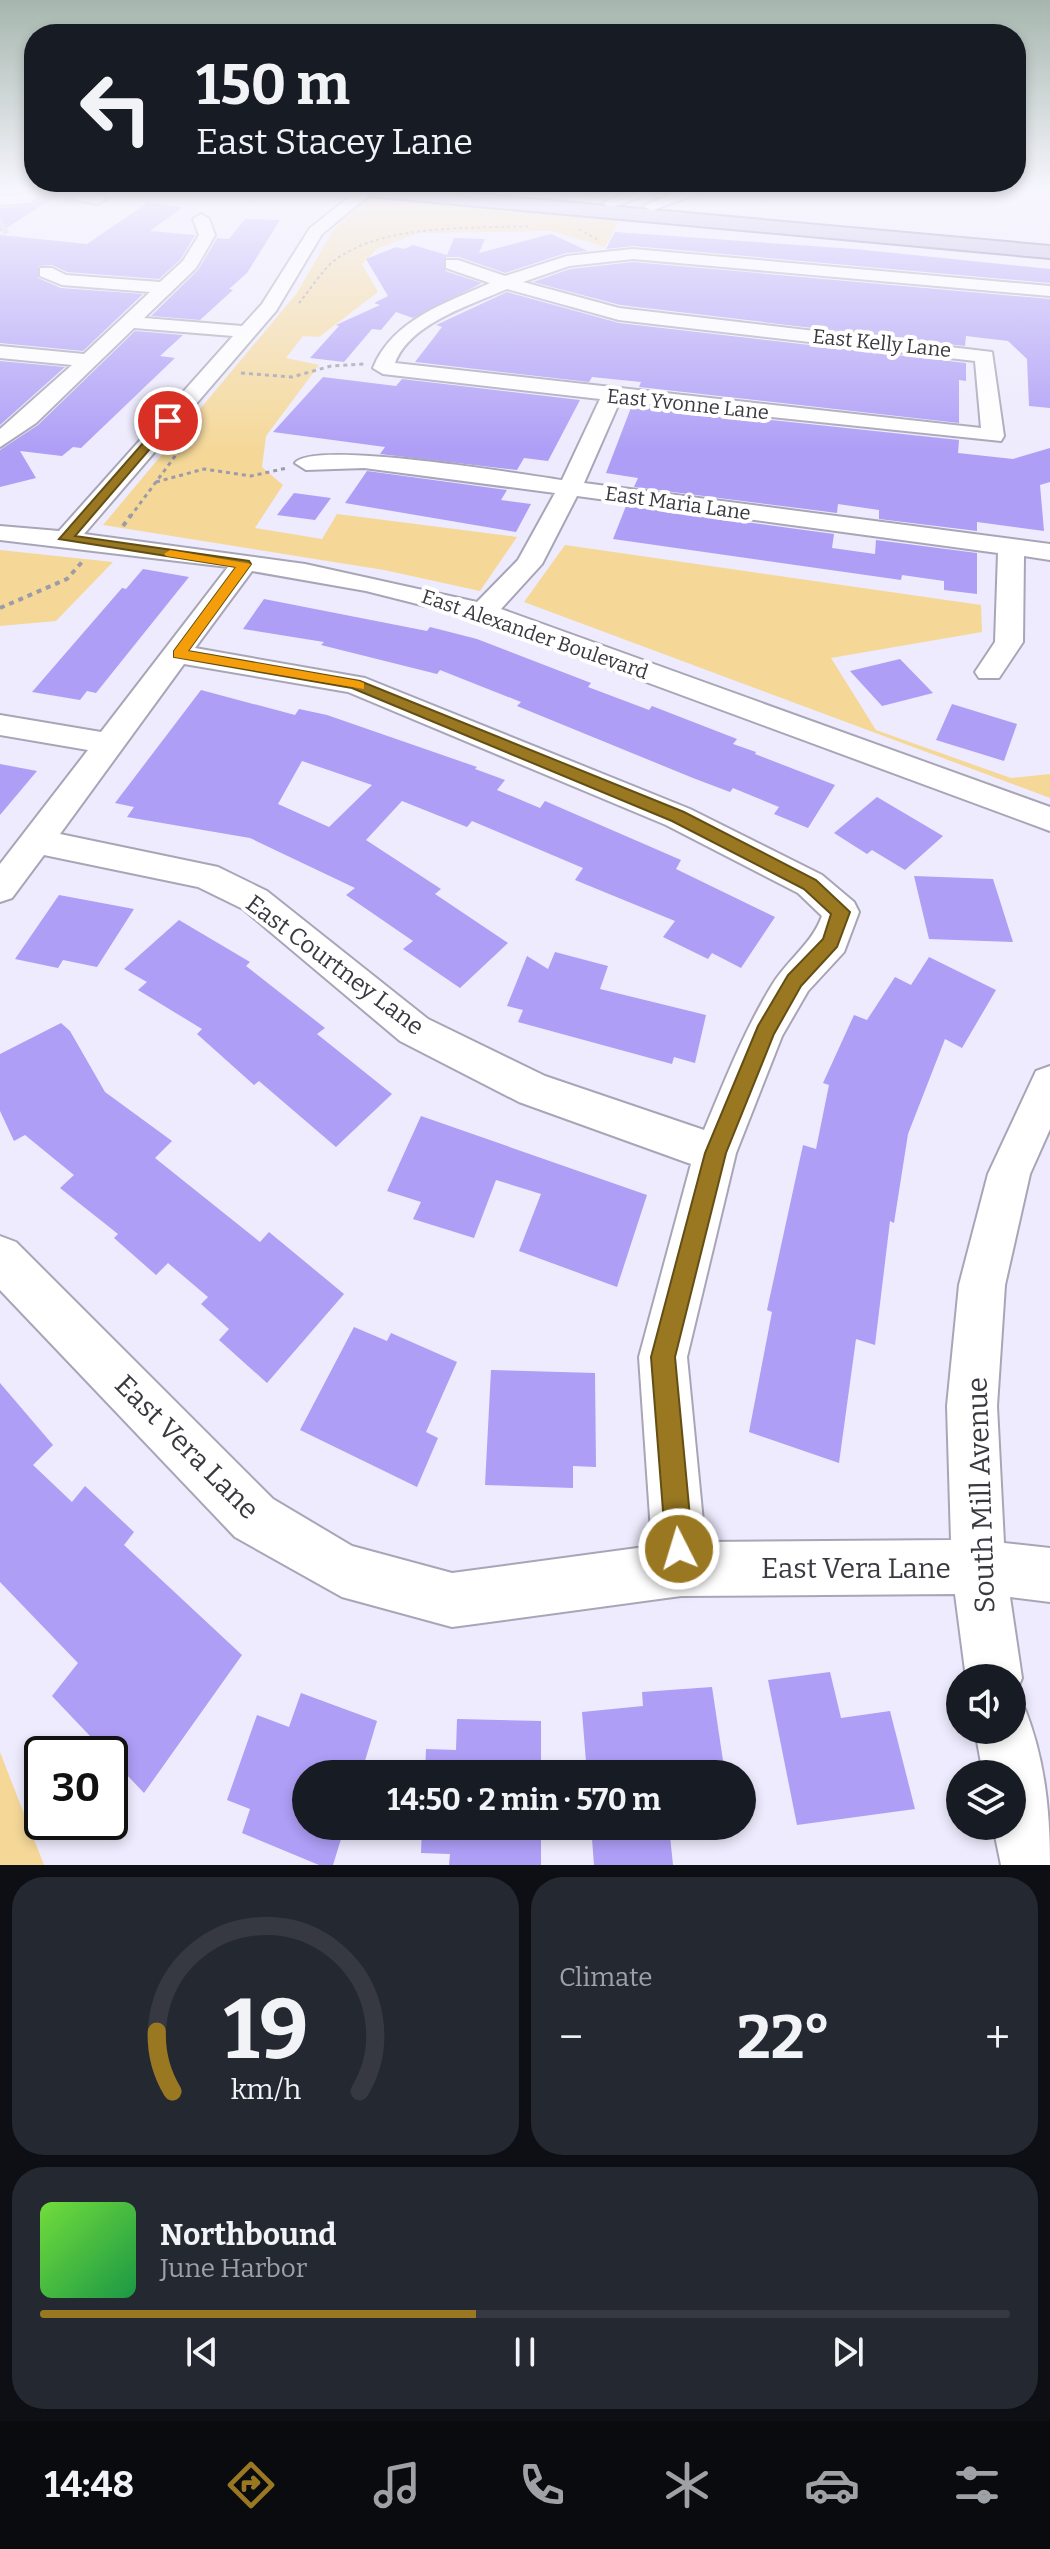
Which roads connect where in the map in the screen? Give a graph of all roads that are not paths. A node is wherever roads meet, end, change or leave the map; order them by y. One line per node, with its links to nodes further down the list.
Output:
1 (56, 277): 8 (street)
2 (176, 277): 8 (street)
3 (290, 277): 11 (street)
4 (488, 277): 7 (street, East Kelly Lane)
5 (517, 277): 7 (street)
6 (902, 277): 9 (street)
7 (505, 283): 14 (street, East Yvonne Lane); 15 (street, East Kelly Lane)
8 (165, 288): 10 (street)
9 (1050, 291)
10 (130, 322): 11 (street); 13 (street)
11 (248, 332): 20 (street)
12 (0, 352): 13 (street)
13 (85, 360): 16 (street)
14 (612, 396): 15 (street, East Yvonne Lane); 18 (street)
15 (993, 436)
16 (0, 440)
17 (306, 463): 18 (street, East Maria Lane)
18 (570, 488): 21 (street, East Maria Lane); 24 (street)
19 (0, 533): 20 (street, East Alexander Boulevard)
20 (66, 539): 23 (street, East Alexander Boulevard)
21 (1011, 547): 22 (street, East Maria Lane); 26 (street)
22 (1050, 552)
23 (244, 564): 24 (street, East Alexander Boulevard); 25 (street)
24 (483, 612): 29 (street, East Alexander Boulevard)
25 (179, 654): 28 (street); 33 (street)
26 (989, 672)
27 (0, 725): 28 (street)
28 (106, 743): 30 (street)
29 (1050, 819)
30 (36, 841): 31 (street); 33 (street, East Courtney Lane)
31 (0, 889)
32 (1050, 1083): 35 (street, South Mill Avenue)
33 (715, 1153): 36 (street)
34 (0, 1258): 36 (street, East Vera Lane)
35 (979, 1567): 36 (street, East Vera Lane); 37 (street, East Vera Lane); 38 (street, South Mill Avenue)
36 (681, 1569)
37 (1050, 1575)
38 (992, 1664)
39 (1007, 1744): 40 (street)
40 (1032, 1865)

